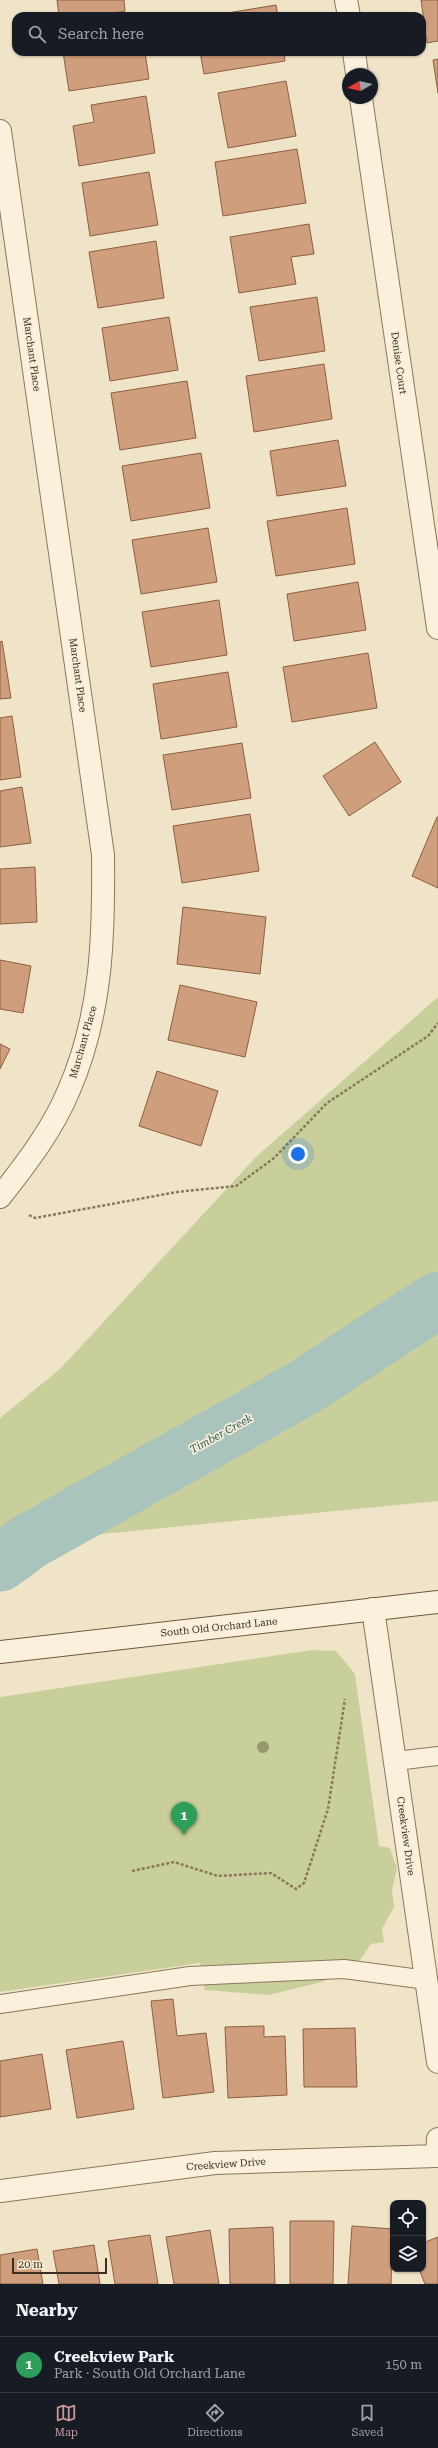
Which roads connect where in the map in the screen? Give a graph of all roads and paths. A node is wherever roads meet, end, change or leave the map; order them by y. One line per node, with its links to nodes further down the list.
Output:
1 (346, 0): 2 (street)
2 (348, 12)
3 (355, 56): 4 (street)
4 (356, 68)
5 (362, 104): 7 (street, Denise Court)
6 (0, 131): 9 (street, Marchant Place)
7 (438, 628)
8 (438, 1023): 10 (path)
9 (0, 1197)
10 (30, 1215)
11 (438, 1602): 12 (street, South Old Orchard Lane)
12 (373, 1609): 13 (street, South Old Orchard Lane); 16 (street, Creekview Drive)
13 (0, 1652)
14 (345, 1699): 17 (path)
15 (438, 1756): 16 (lane)
16 (396, 1761): 18 (street, Creekview Drive)
17 (132, 1871)
18 (427, 1980): 19 (lane); 20 (street, Creekview Drive)
19 (0, 2004)
20 (438, 2062)
21 (438, 2139): 22 (street, Creekview Drive)
22 (0, 2190)

